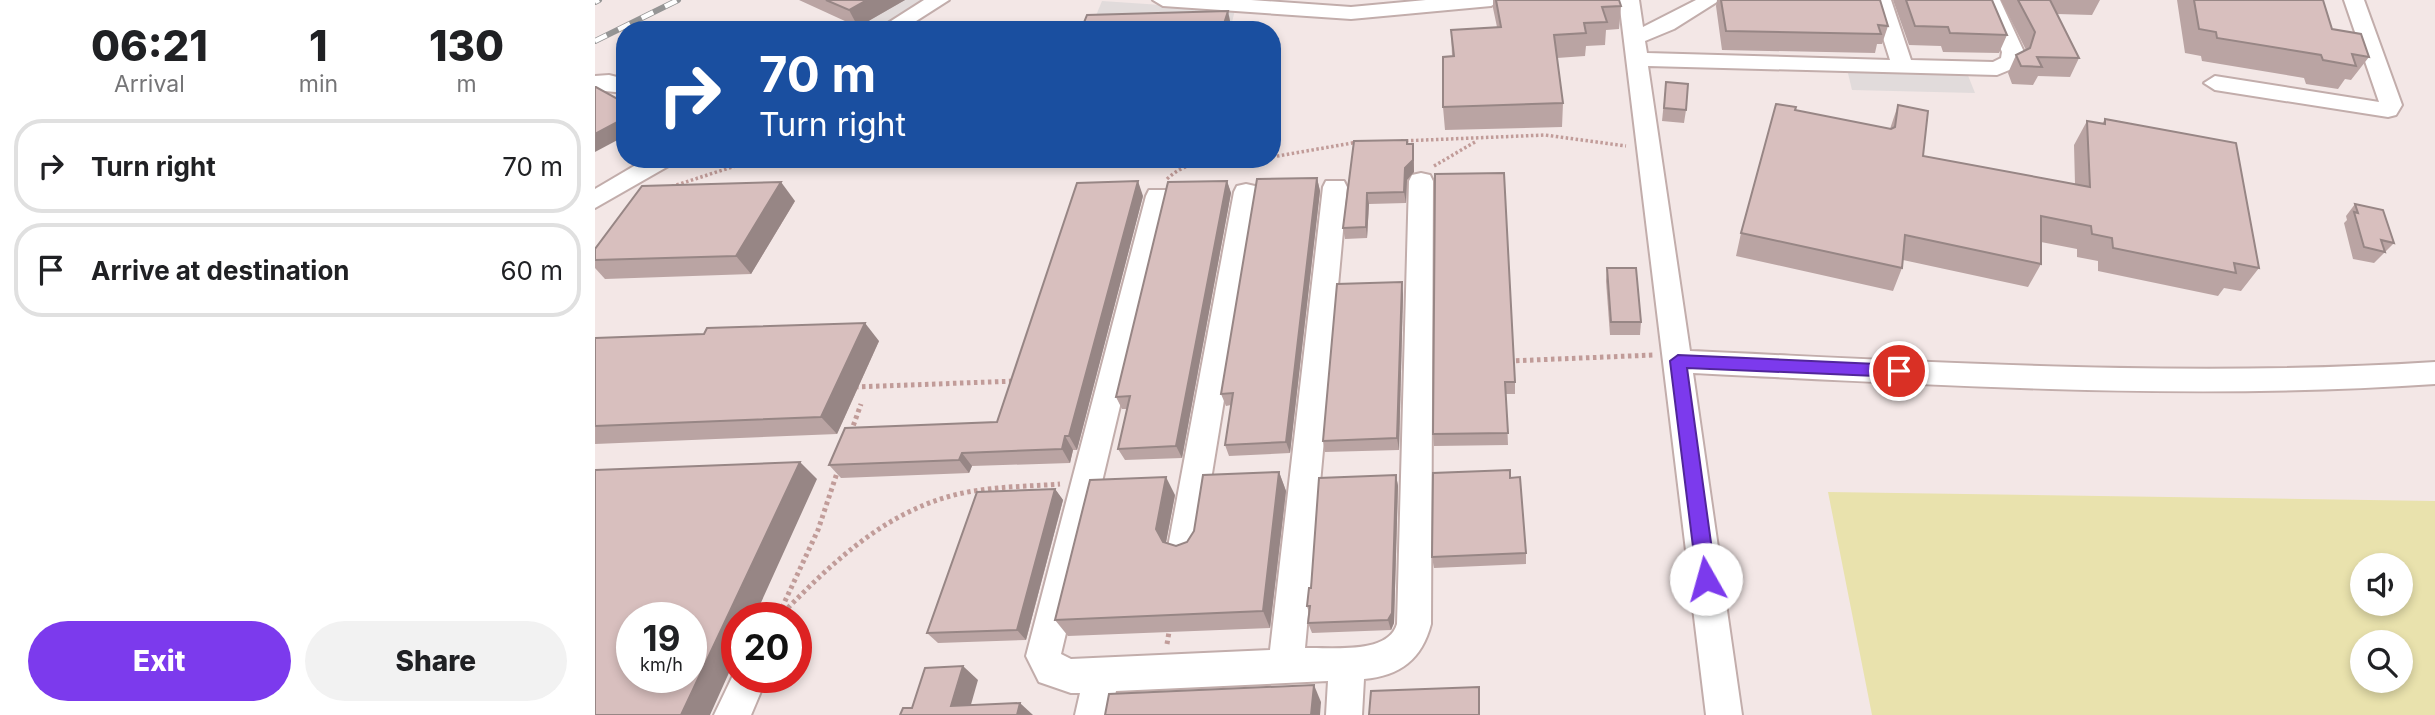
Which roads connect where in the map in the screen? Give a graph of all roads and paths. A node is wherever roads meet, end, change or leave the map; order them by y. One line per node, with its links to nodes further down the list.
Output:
1 (939, 0): 9 (lane)
2 (1163, 0): 3 (lane)
3 (1490, 0)
4 (1629, 0): 10 (lane)
5 (1710, 0): 10 (lane)
6 (1881, 0): 11 (lane)
7 (1990, 0): 11 (lane)
8 (2354, 0): 13 (lane)
9 (903, 21)
10 (1637, 48): 11 (lane); 18 (lane)
11 (1903, 67)
12 (595, 83): 14 (lane)
13 (2215, 83)
14 (616, 84)
15 (1397, 141): 16 (path)
16 (1479, 141): 18 (path); 23 (path)
17 (1359, 142): 19 (path)
18 (1651, 151): 29 (lane)
19 (1281, 155)
20 (649, 168): 28 (lane)
21 (738, 168): 25 (path)
22 (1178, 168): 27 (path)
23 (1421, 181): 41 (lane)
24 (1335, 187): 42 (lane)
25 (660, 192)
26 (1246, 192): 38 (lane)
27 (1158, 196): 37 (lane)
28 (595, 200)
29 (1678, 358): 30 (path); 31 (lane); 48 (lane)
30 (1500, 361)
31 (2435, 373)
32 (1028, 380): 33 (path)
33 (847, 388)
34 (861, 404): 35 (path)
35 (848, 442)
36 (839, 467): 39 (path)
37 (1085, 482): 40 (path); 43 (lane)
38 (1184, 547)
39 (784, 602)
40 (793, 602)
41 (1347, 663): 42 (lane); 47 (lane)
42 (1286, 666): 43 (lane)
43 (1101, 675): 46 (lane)
44 (742, 693): 45 (lane)
45 (732, 715)
46 (1093, 715)
47 (1344, 715)
48 (1724, 715)

